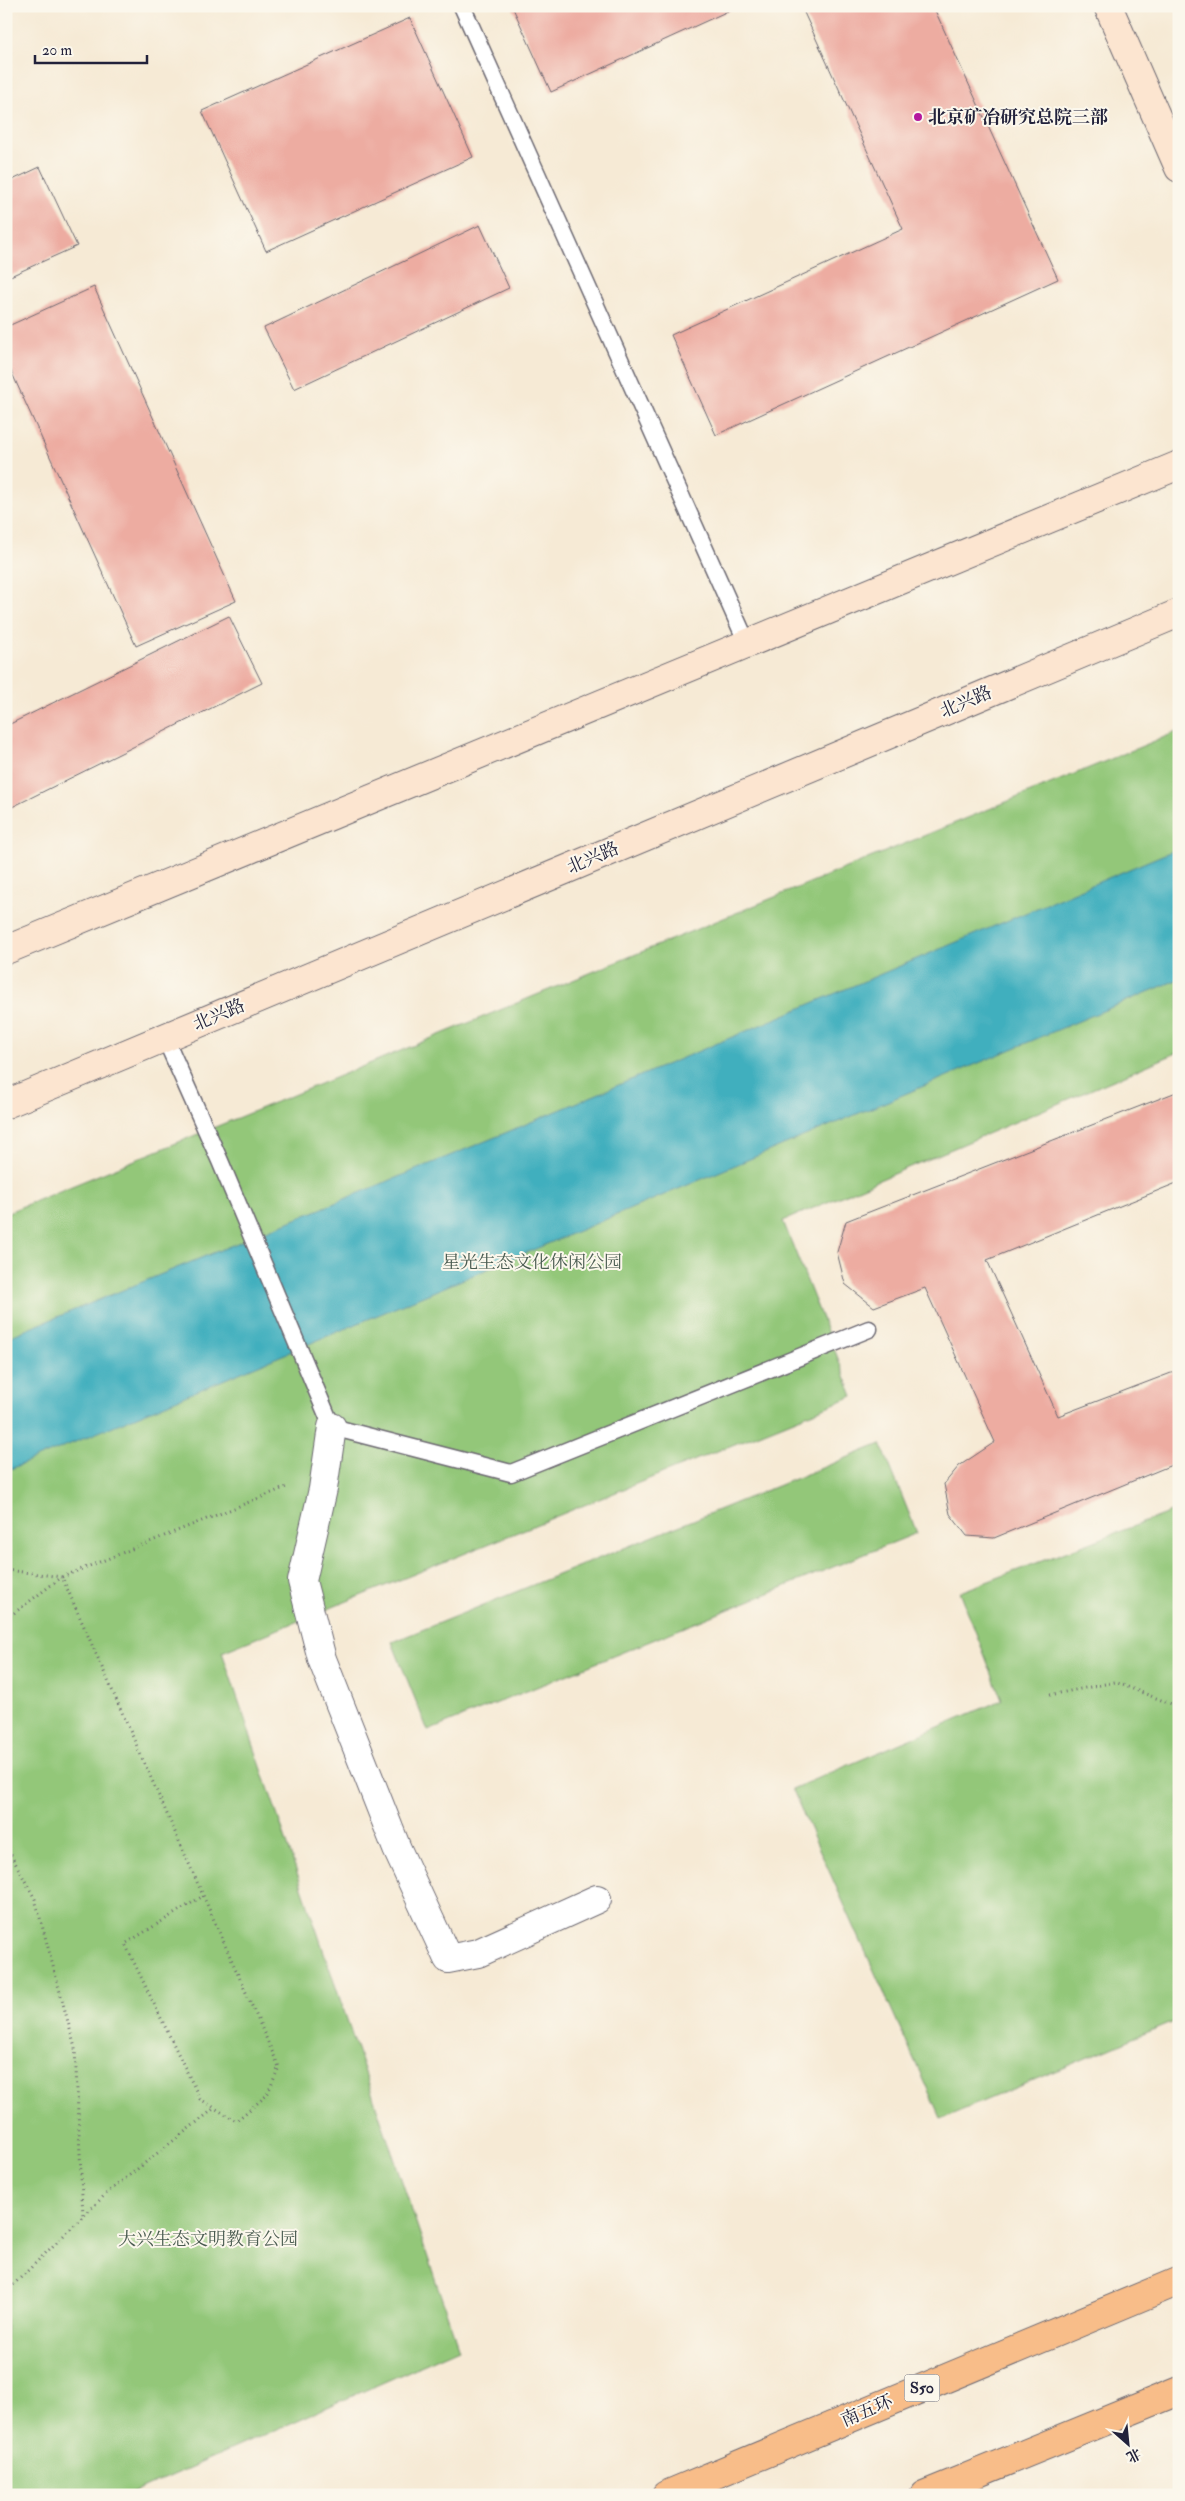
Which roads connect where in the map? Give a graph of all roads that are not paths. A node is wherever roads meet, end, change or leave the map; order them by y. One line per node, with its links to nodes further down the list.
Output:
1 (462, 6): 6 (lane)
2 (1108, 6): 3 (main road)
3 (1179, 168)
4 (1179, 465): 6 (main road)
5 (1179, 613): 8 (main road, 北兴路)
6 (748, 643): 7 (main road)
7 (6, 950)
8 (165, 1038): 9 (main road, 北兴路); 11 (lane)
9 (6, 1104)
10 (869, 1329): 11 (lane)
11 (332, 1427): 12 (street)
12 (597, 1899)
13 (1179, 2280): 15 (highway, 南五环 / S50)
14 (1179, 2391): 16 (highway)
15 (666, 2495)
16 (924, 2495)

